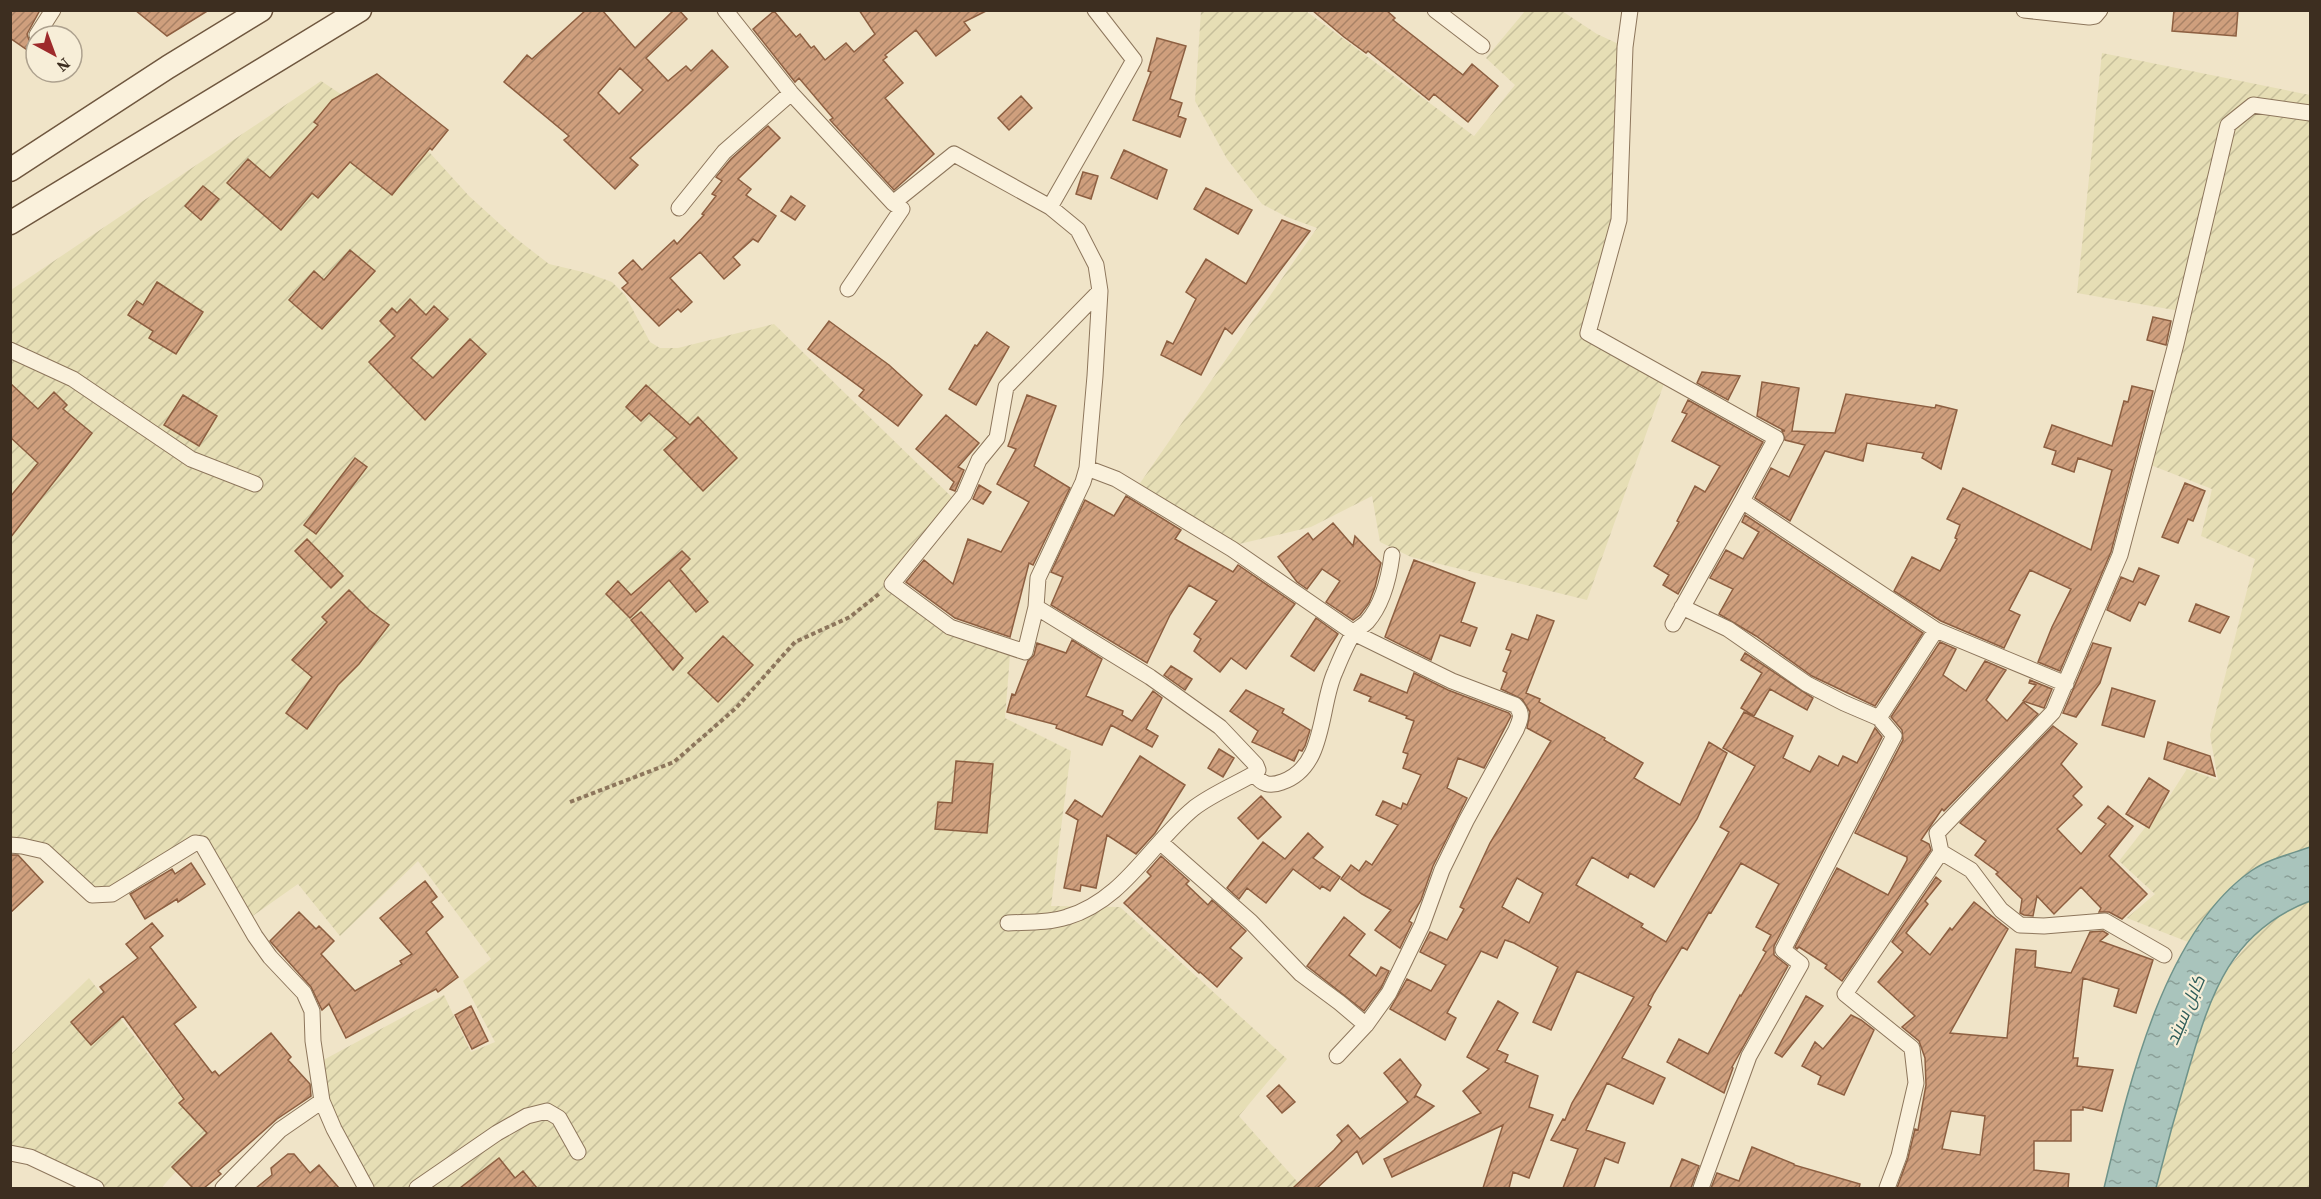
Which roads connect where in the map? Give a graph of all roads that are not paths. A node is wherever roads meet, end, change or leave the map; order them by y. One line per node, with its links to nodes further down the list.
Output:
1 (53, 10): 10 (street)
2 (360, 10): 18 (main road)
3 (725, 10): 12 (street)
4 (1095, 10): 16 (street)
5 (1435, 10): 11 (street)
6 (1630, 10): 24 (street)
7 (2024, 10): 8 (street)
8 (2100, 10)
9 (251, 13): 14 (main road)
10 (43, 24)
11 (1482, 46)
12 (791, 93): 15 (street); 17 (street)
13 (2310, 113): 31 (street)
14 (10, 170)
15 (893, 203): 16 (street); 19 (street)
16 (1050, 207): 20 (street)
17 (680, 208)
18 (10, 223)
19 (848, 289)
20 (1100, 291): 22 (street); 26 (street)
21 (10, 350): 23 (street)
22 (1087, 468): 26 (street); 30 (street)
23 (255, 484)
24 (1742, 501): 27 (street); 29 (street)
25 (1392, 555): 30 (street)
26 (1036, 606): 33 (street)
27 (1682, 607): 28 (street); 32 (street)
28 (1673, 624)
29 (1936, 630): 31 (street); 32 (street)
30 (1354, 633): 33 (street); 39 (street)
31 (2066, 684): 36 (street)
32 (1879, 718): 48 (street)
33 (1254, 774): 34 (street)
34 (1160, 842): 37 (street); 39 (street)
35 (10, 845): 41 (street)
36 (1941, 852): 38 (street); 49 (street)
37 (1008, 923)
38 (2164, 955)
39 (1366, 1026): 40 (street)
40 (1336, 1056)
41 (322, 1101): 45 (street); 46 (street)
42 (578, 1152): 47 (street)
43 (10, 1153): 44 (street)
44 (96, 1188)
45 (223, 1188)
46 (366, 1188)
47 (417, 1188)
48 (1701, 1188)
49 (1887, 1188)

